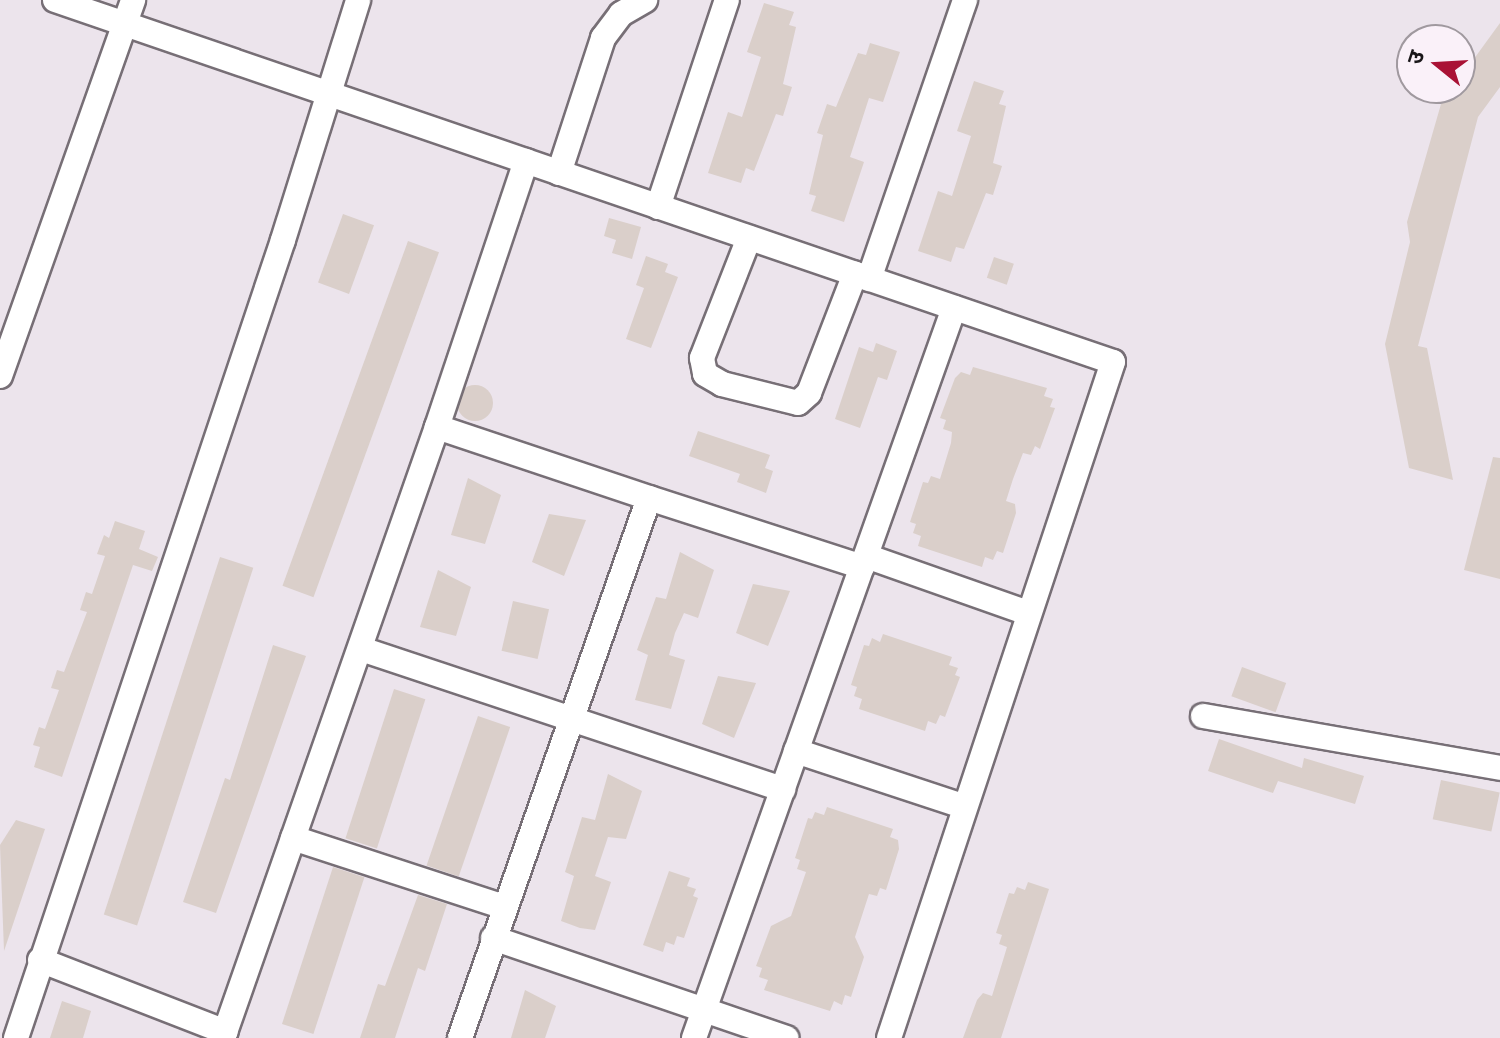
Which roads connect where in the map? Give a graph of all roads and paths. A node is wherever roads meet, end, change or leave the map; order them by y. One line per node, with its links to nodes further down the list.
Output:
1 (55, 0): 8 (street)
2 (133, 0): 8 (street)
3 (358, 0): 10 (street)
4 (616, 0): 9 (street)
5 (645, 0): 9 (street)
6 (727, 0): 13 (street)
7 (965, 0): 15 (street)
8 (125, 24): 10 (street); 17 (street)
9 (603, 38): 12 (street)
10 (328, 93): 11 (street); 32 (street)
11 (526, 161): 12 (street); 18 (street)
12 (559, 173): 13 (street)
13 (658, 207): 14 (street)
14 (749, 238): 15 (street); 15 (street)
15 (862, 276): 16 (street)
16 (954, 308): 20 (street); 21 (street)
17 (0, 376)
18 (437, 427): 19 (street); 22 (street)
19 (649, 498): 20 (street); 23 (street)
20 (864, 562): 21 (street); 25 (street)
21 (1028, 613): 28 (street)
22 (361, 649): 23 (street); 29 (street)
23 (569, 715): 27 (street); 30 (street)
24 (1203, 716): 26 (street)
25 (796, 751): 27 (street); 28 (street)
26 (1500, 768)
27 (783, 789): 33 (street)
28 (962, 806): 39 (street)
29 (293, 838): 30 (street); 34 (street)
30 (504, 907): 31 (street)
31 (493, 938): 33 (street); 36 (street)
32 (40, 960): 34 (street); 35 (street)
33 (703, 1012): 37 (street); 38 (street)
34 (224, 1035)
35 (16, 1038)
36 (460, 1038)
37 (694, 1038)
38 (786, 1038)
39 (889, 1038)

